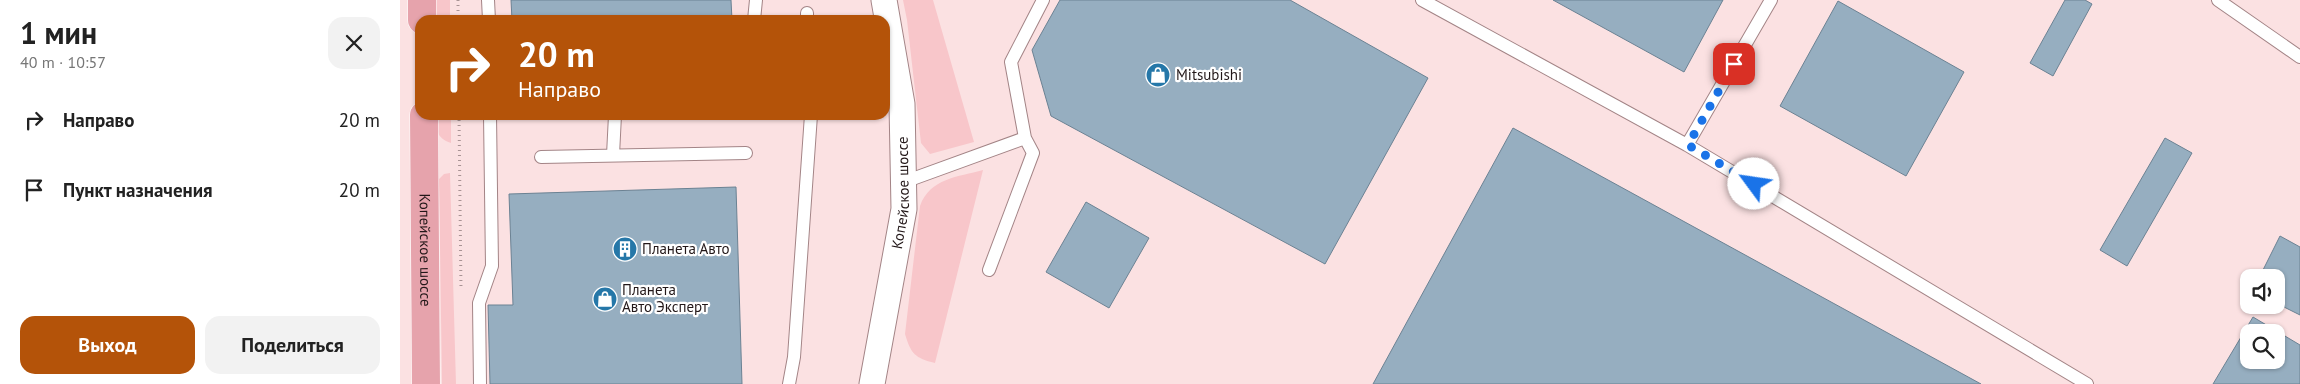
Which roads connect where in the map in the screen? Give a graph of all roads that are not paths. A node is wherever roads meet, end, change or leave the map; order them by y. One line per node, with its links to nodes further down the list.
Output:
1 (422, 0): 9 (main road)
2 (488, 0): 10 (lane)
3 (756, 0): 11 (lane)
4 (884, 0): 12 (street, Копейское шоссе)
5 (1043, 0): 19 (lane)
6 (1422, 0): 20 (lane)
7 (1771, 0): 20 (lane)
8 (2218, 0): 14 (lane)
9 (422, 15)
10 (489, 15)
11 (754, 15)
12 (887, 15)
13 (890, 35): 24 (street, Копейское шоссе)
14 (2300, 57)
15 (424, 120): 26 (main road, Копейское шоссе)
16 (490, 120): 27 (lane)
17 (615, 120): 22 (lane)
18 (811, 120): 28 (lane)
19 (1025, 138): 24 (lane); 25 (lane)
20 (1688, 145): 30 (lane)
21 (746, 153): 22 (lane)
22 (613, 155): 23 (lane)
23 (541, 157)
24 (904, 182): 29 (street, Копейское шоссе)
25 (989, 270)
26 (426, 384)
27 (480, 384)
28 (789, 384)
29 (872, 384)
30 (2088, 384)

